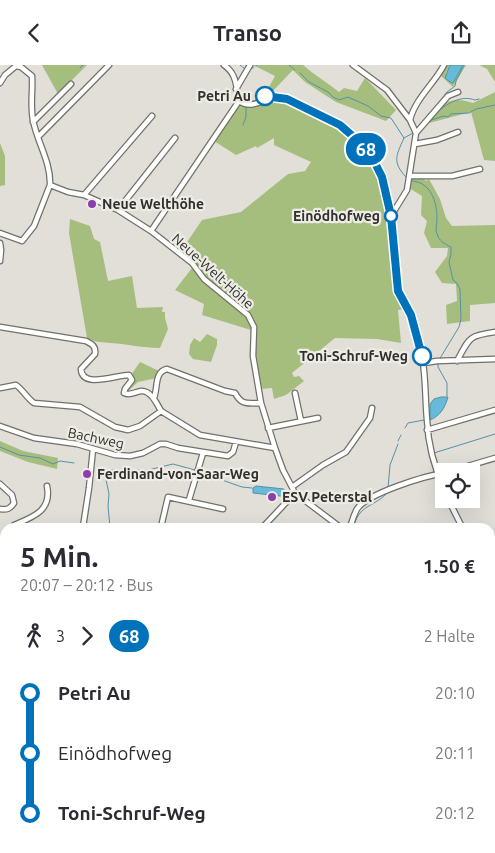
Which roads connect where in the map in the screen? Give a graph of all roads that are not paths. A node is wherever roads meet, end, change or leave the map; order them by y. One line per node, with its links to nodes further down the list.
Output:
1 (109, 65): 16 (street)
2 (224, 65): 8 (street)
3 (250, 65): 8 (street)
4 (353, 65): 12 (street)
5 (444, 65): 12 (street)
6 (0, 83): 13 (street)
7 (71, 84): 13 (street)
8 (236, 89): 10 (street)
9 (458, 92): 15 (street)
10 (239, 101): 24 (street); 25 (street, Neue-Welt-Höhe)
11 (152, 116): 22 (street)
12 (410, 120): 15 (street)
13 (33, 121): 16 (street)
14 (458, 132): 18 (street)
15 (416, 133): 18 (street)
16 (38, 137): 21 (street)
17 (175, 138): 23 (street)
18 (415, 144): 20 (street)
19 (480, 169): 20 (street)
20 (410, 176): 24 (street)
21 (50, 185): 22 (street, Neue-Welt-Höhe); 26 (street)
22 (84, 195): 23 (street, Neue-Welt-Höhe)
23 (118, 210): 25 (street, Neue-Welt-Höhe)
24 (391, 216): 33 (street)
25 (151, 231): 37 (street, Neue-Welt-Höhe)
26 (0, 233)
27 (0, 243): 28 (street)
28 (0, 261)
29 (0, 327): 36 (street)
30 (495, 332): 32 (street)
31 (495, 359): 32 (street)
32 (457, 361): 33 (street)
33 (424, 363): 45 (street)
34 (0, 388): 40 (street)
35 (295, 393): 42 (street)
36 (154, 398): 37 (street); 40 (street)
37 (262, 403): 44 (street, Neue-Welt-Höhe)
38 (372, 408): 56 (street)
39 (495, 410): 45 (street)
40 (161, 411): 46 (street)
41 (318, 419): 42 (street)
42 (301, 421): 44 (street)
43 (0, 426): 48 (street, Bachweg)
44 (268, 429): 47 (street, Neue-Welt-Höhe)
45 (427, 430): 52 (street)
46 (236, 442): 47 (street); 49 (street, Bachweg)
47 (275, 448): 56 (street, Neue-Welt-Höhe)
48 (93, 449): 49 (street, Bachweg); 63 (street)
49 (202, 453): 58 (street)
50 (495, 458): 51 (street)
51 (478, 463)
52 (435, 467)
53 (435, 475): 67 (street)
54 (0, 483): 60 (street)
55 (47, 486): 62 (street)
56 (292, 487): 57 (street, Neue-Welt-Höhe)
57 (295, 493): 65 (street); 66 (street)
58 (188, 500): 61 (street); 64 (street)
59 (452, 508): 68 (street)
60 (0, 509)
61 (223, 509)
62 (19, 523)
63 (83, 523)
64 (162, 523)
65 (268, 523)
66 (335, 523)
67 (352, 523)
68 (460, 523)

